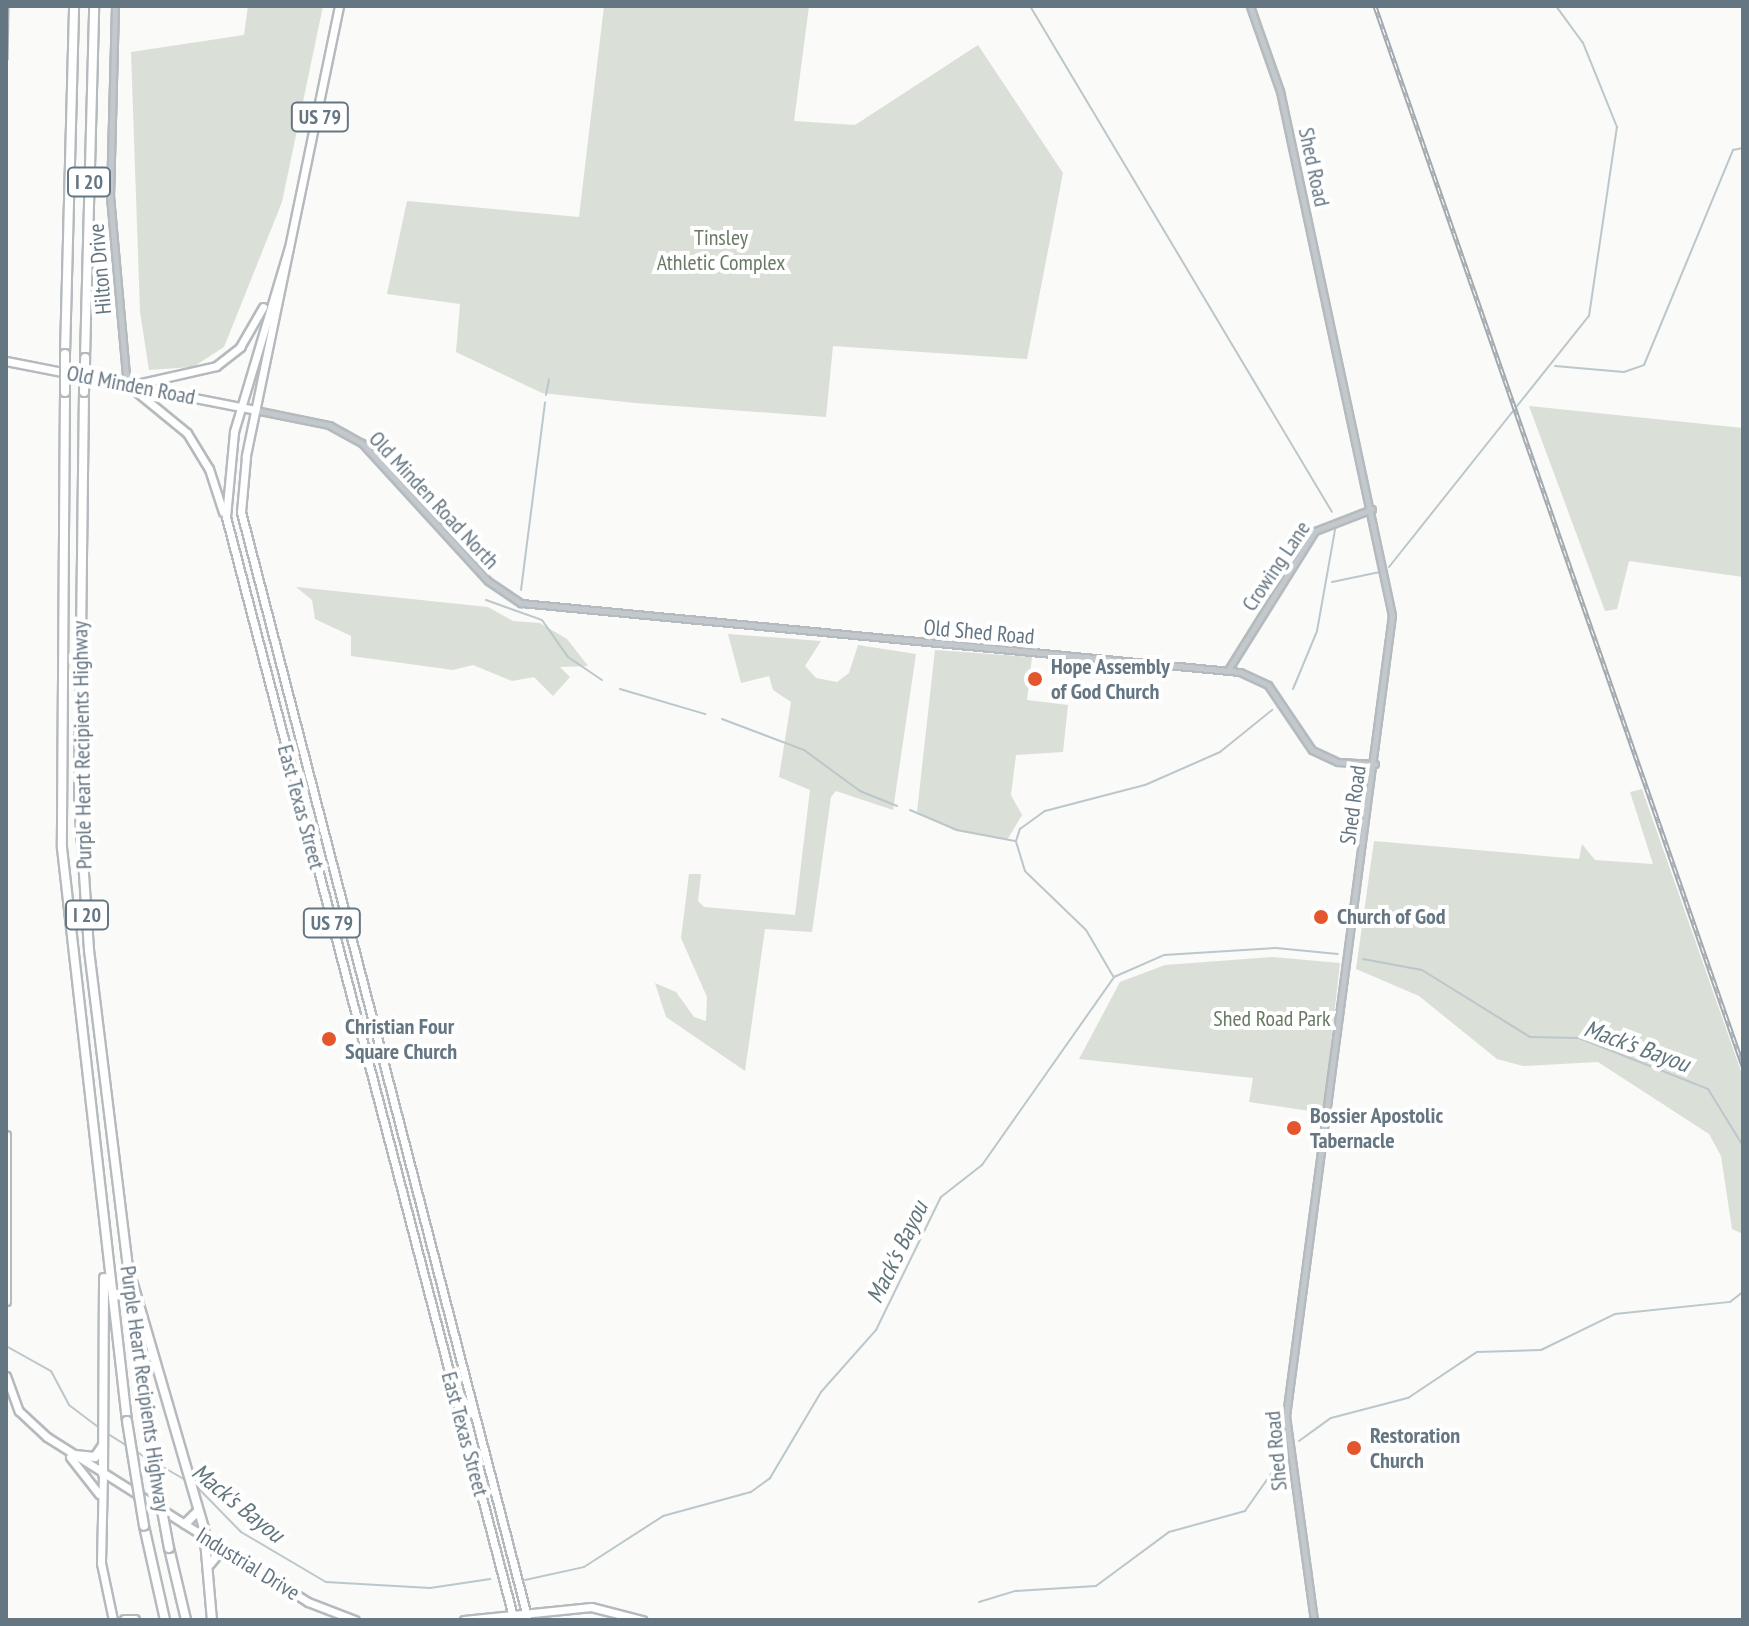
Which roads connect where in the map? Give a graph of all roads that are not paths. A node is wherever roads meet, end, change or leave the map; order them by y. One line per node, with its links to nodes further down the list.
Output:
1 (73, 6): 18 (highway, Purple Heart Recipients Highway / I 20, bridge)
2 (94, 6): 19 (highway, Purple Heart Recipients Highway / I 20, bridge)
3 (115, 6): 9 (street, Hilton Drive)
4 (339, 6): 6 (main road, East Texas Street / US 79)
5 (1250, 6): 12 (street, Shed Road)
6 (296, 226): 7 (main road, East Texas Street / US 79); 11 (main road, East Texas Street / US 79)
7 (287, 253): 9 (main road); 10 (main road, East Texas Street / US 79)
8 (6, 361): 9 (main road, Old Minden Road)
9 (127, 385): 10 (main road, Old Minden Road); 13 (main road)
10 (240, 407): 11 (main road, Old Minden Road); 13 (main road, East Texas Street / US 79)
11 (255, 410): 14 (street, Old Minden Road North); 32 (main road, East Texas Street / US 79)
12 (1372, 509): 15 (street, Crowing Lane); 16 (street, Shed Road)
13 (231, 545): 33 (main road, East Texas Street / US 79)
14 (540, 607): 15 (street, Old Shed Road)
15 (1228, 670): 16 (street, Old Shed Road)
16 (1375, 764): 43 (street, Shed Road)
17 (6, 1135): 20 (main road)
18 (104, 1241): 23 (highway); 37 (highway, Purple Heart Recipients Highway / I 20, bridge)
19 (125, 1252): 27 (highway); 38 (highway, Purple Heart Recipients Highway / I 20, bridge)
20 (6, 1301)
21 (6, 1376): 22 (main road, Industrial Drive)
22 (54, 1442): 24 (main road, Industrial Drive); 26 (main road)
23 (103, 1447): 24 (highway); 25 (highway)
24 (75, 1455): 25 (main road, Industrial Drive)
25 (103, 1474): 26 (main road); 28 (main road, Industrial Drive)
26 (101, 1499): 34 (main road)
27 (197, 1509): 28 (highway); 29 (highway)
28 (185, 1524): 29 (main road, Industrial Drive)
29 (205, 1537): 30 (main road, Industrial Drive); 31 (highway)
30 (235, 1556): 31 (highway); 40 (main road, Industrial Drive)
31 (209, 1573): 39 (highway)
32 (528, 1617): 33 (main road); 42 (main road)
33 (514, 1618): 41 (main road)
34 (113, 1620)
35 (125, 1620): 36 (highway)
36 (135, 1620)
37 (165, 1620)
38 (186, 1620)
39 (212, 1620)
40 (355, 1620)
41 (464, 1620)
42 (642, 1620)
43 (1314, 1620)

